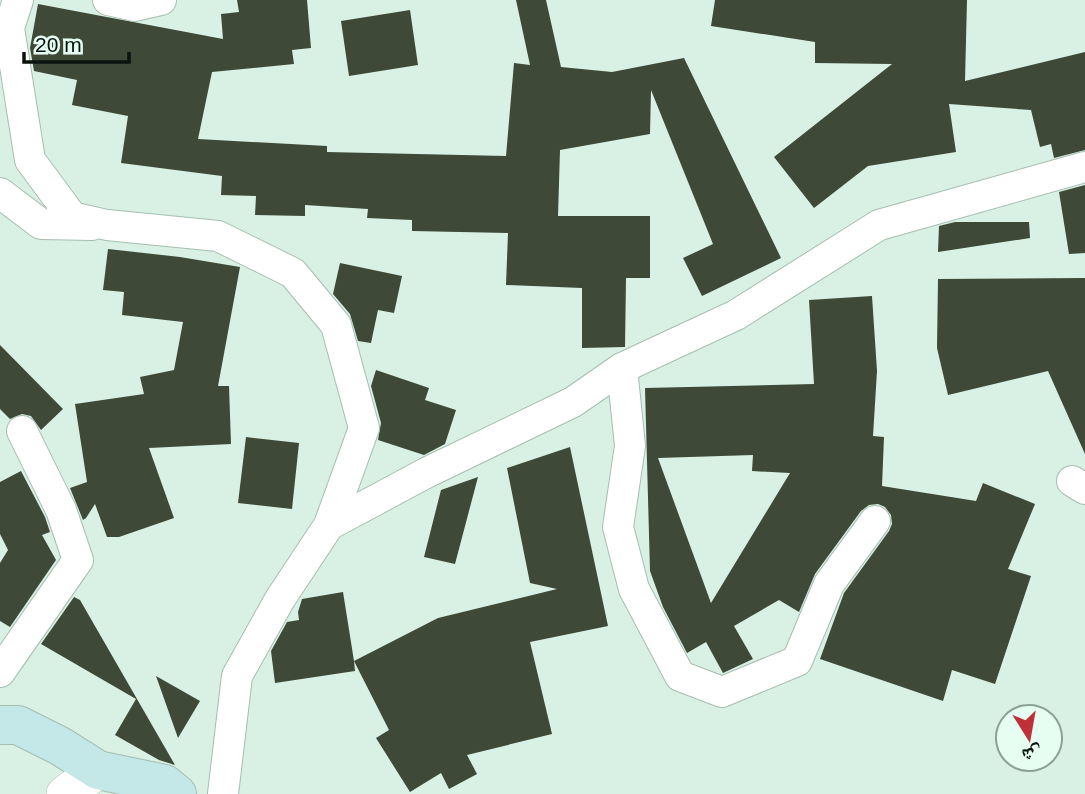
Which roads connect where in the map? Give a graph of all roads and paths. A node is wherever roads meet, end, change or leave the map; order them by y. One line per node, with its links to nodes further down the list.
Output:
1 (18, 0): 6 (street)
2 (108, 0): 3 (street)
3 (160, 0)
4 (1085, 166): 7 (street)
5 (0, 193): 6 (street)
6 (107, 225): 10 (street)
7 (622, 368): 9 (street); 10 (street)
8 (22, 432): 11 (street)
9 (875, 521)
10 (329, 525): 16 (street)
11 (0, 672)
12 (0, 725): 13 (main road)
13 (105, 782): 14 (street); 15 (main road)
14 (65, 794)
15 (177, 794)
16 (223, 794)

